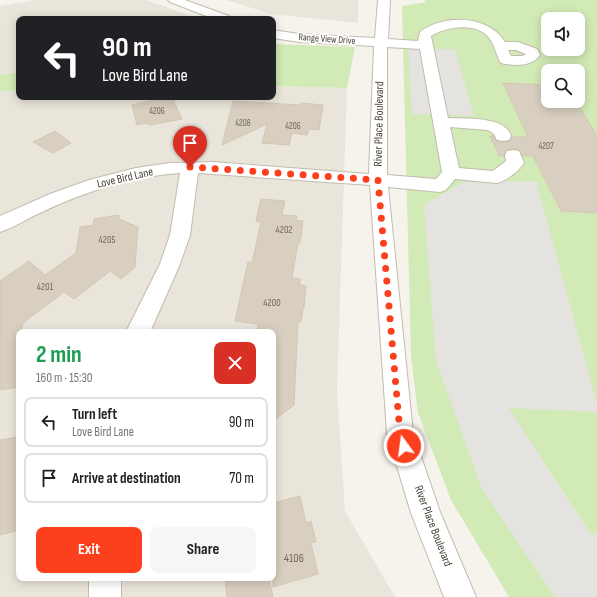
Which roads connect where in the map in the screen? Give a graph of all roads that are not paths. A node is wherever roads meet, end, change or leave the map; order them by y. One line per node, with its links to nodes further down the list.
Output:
1 (174, 0): 3 (street)
2 (384, 0): 5 (street, River Place Boulevard)
3 (217, 16)
4 (276, 34): 5 (street, Range View Drive)
5 (381, 42): 6 (street, Range View Drive); 13 (street, River Place Boulevard)
6 (426, 45): 7 (street); 8 (street)
7 (500, 46)
8 (441, 122): 9 (street); 12 (street)
9 (503, 136)
10 (513, 156): 12 (street)
11 (190, 167): 13 (street, Love Bird Lane); 14 (street, Love Bird Lane); 15 (street)
12 (450, 173): 13 (street, Love Bird Lane)
13 (378, 180): 18 (street, River Place Boulevard)
14 (0, 225)
15 (139, 329)
16 (105, 581): 17 (street)
17 (105, 597)
18 (460, 597)

